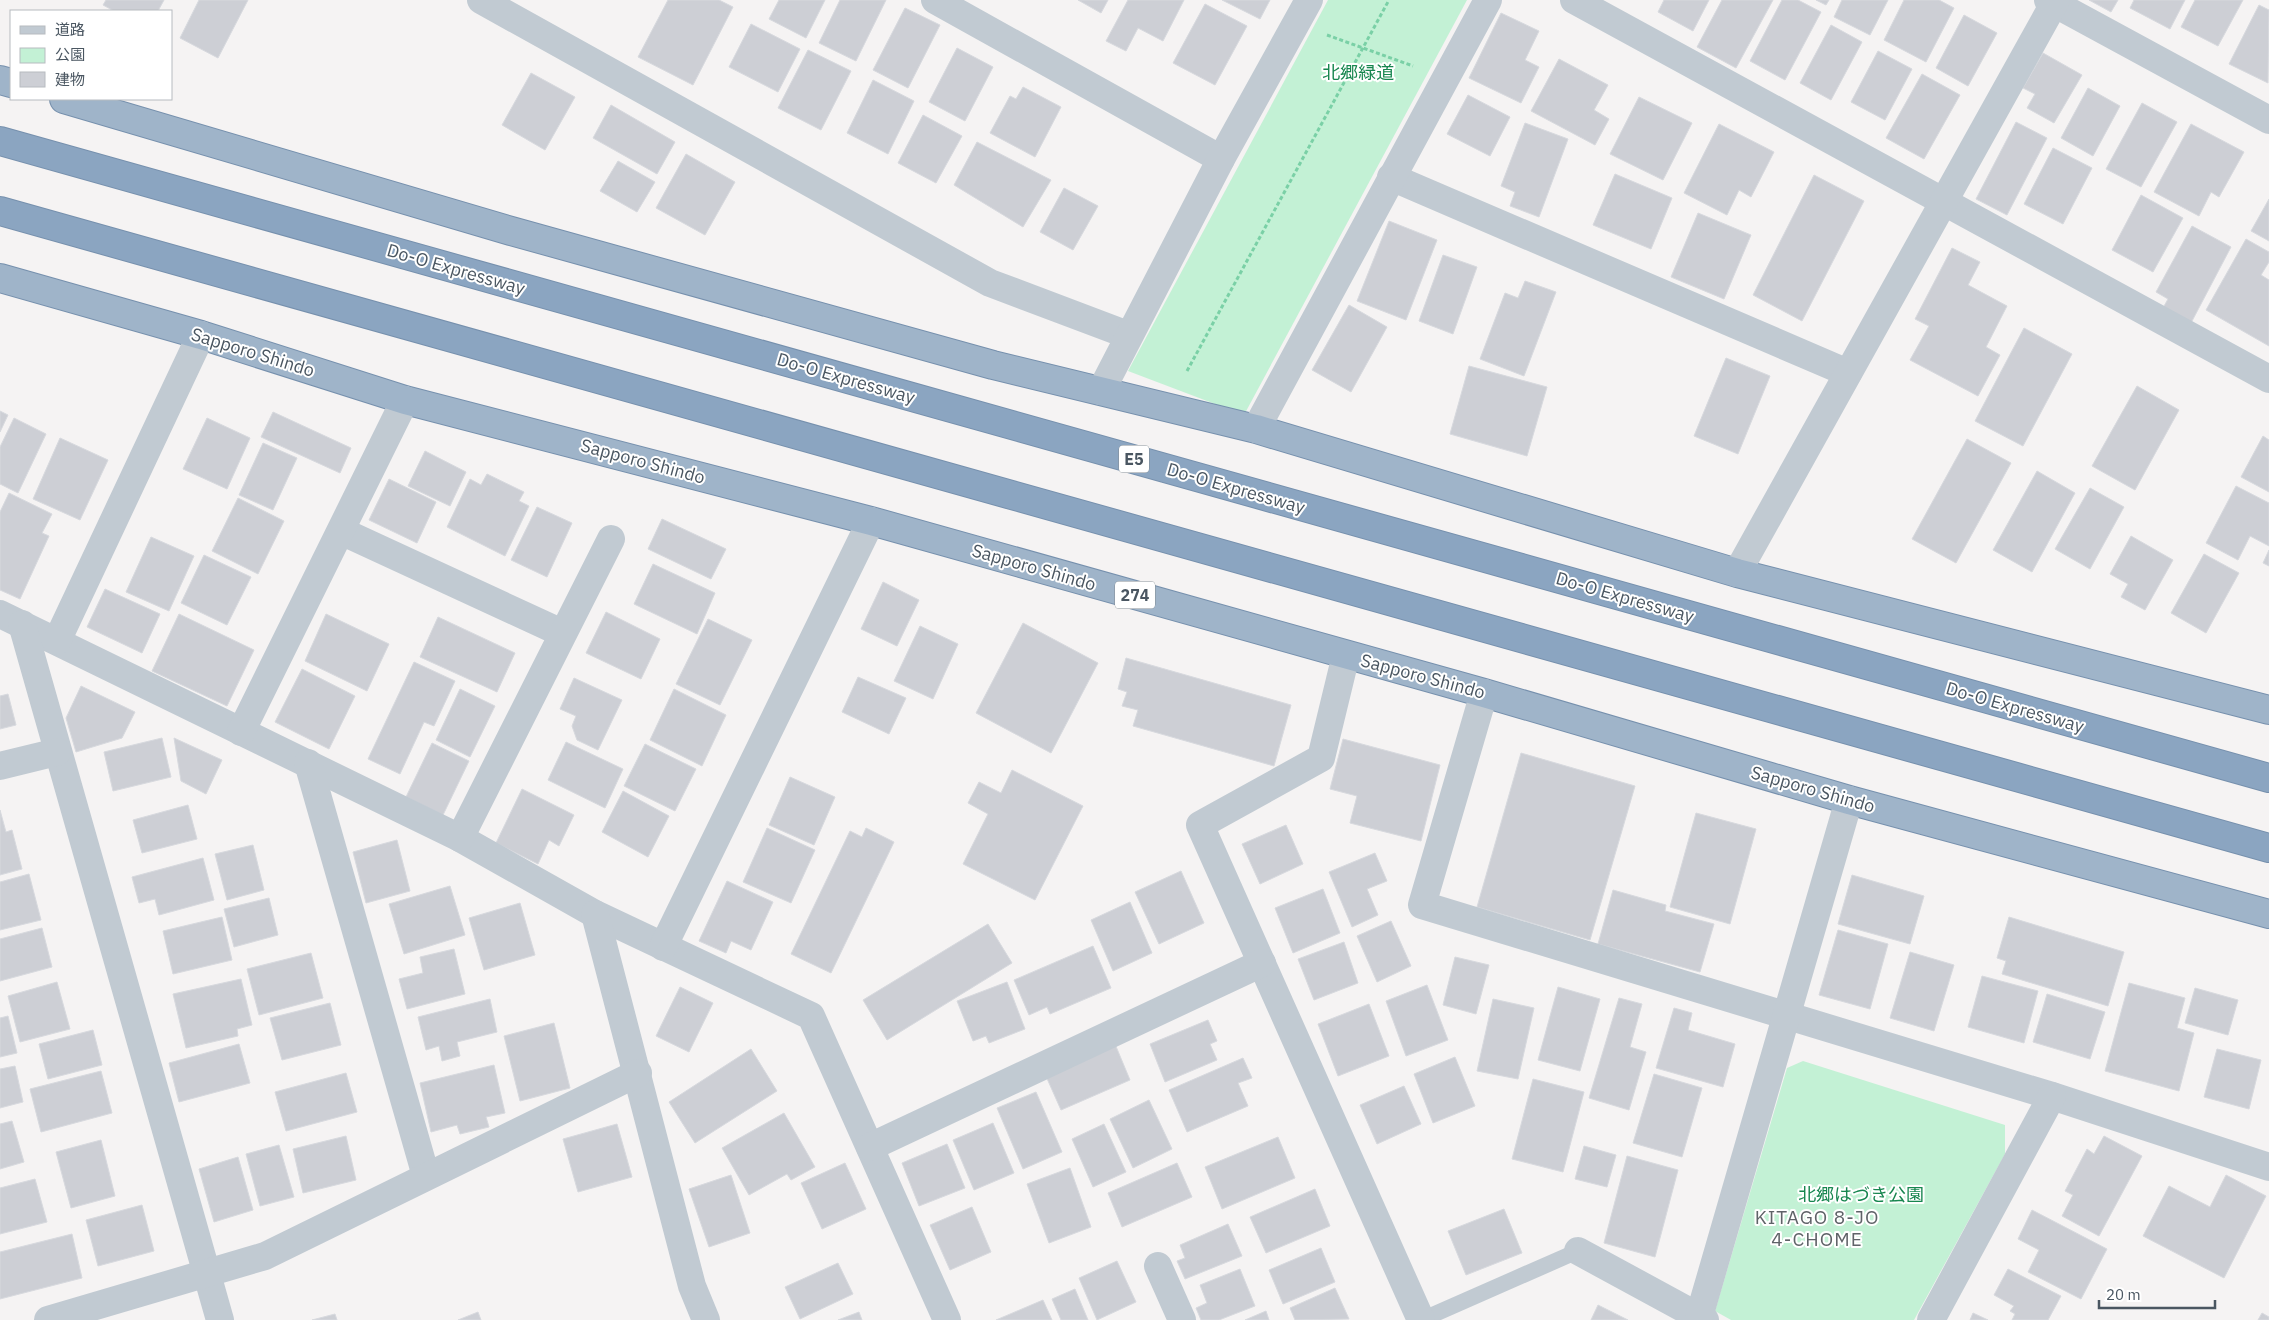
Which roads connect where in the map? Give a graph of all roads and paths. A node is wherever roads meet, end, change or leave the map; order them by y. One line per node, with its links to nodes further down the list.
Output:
1 (481, 0): 20 (street)
2 (935, 0): 14 (street)
3 (1309, 0): 8 (street)
4 (1389, 0): 9 (path)
5 (1488, 0): 10 (street)
6 (1574, 0): 16 (street)
7 (2053, 1): 12 (street); 16 (street)
8 (1296, 24): 9 (path); 14 (street)
9 (1363, 48): 10 (path); 21 (path)
10 (1446, 78): 15 (street)
11 (67, 100): 24 (highway)
12 (2269, 120)
13 (0, 141): 41 (highway, Do-O Expressway / E5)
14 (1221, 159): 20 (street)
15 (1391, 177): 22 (street); 26 (street)
16 (1944, 200): 22 (street); 23 (street)
17 (0, 211): 44 (highway)
18 (0, 278): 19 (highway, Sapporo Shindo / 274)
19 (201, 335): 25 (highway, Sapporo Shindo / 274); 33 (street)
20 (1128, 335): 24 (street)
21 (1187, 371)
22 (1848, 373): 30 (street)
23 (2269, 379)
24 (1100, 391): 26 (highway)
25 (405, 400): 27 (highway, Sapporo Shindo / 274); 28 (street)
26 (1256, 429): 30 (highway)
27 (871, 520): 34 (highway, Sapporo Shindo / 274); 47 (street)
28 (341, 531): 32 (street); 37 (street)
29 (611, 539): 32 (street)
30 (1737, 573): 36 (highway)
31 (11, 619): 33 (street); 38 (street)
32 (562, 633): 43 (street)
33 (56, 641): 37 (street)
34 (1346, 655): 35 (highway, Sapporo Shindo / 274); 48 (street)
35 (1484, 693): 42 (highway, Sapporo Shindo / 274); 49 (street)
36 (2266, 704)
37 (241, 732): 39 (street)
38 (57, 752): 40 (street); 57 (street)
39 (308, 763): 43 (street); 54 (street)
40 (0, 766)
41 (2269, 778)
42 (1849, 800): 46 (highway, Sapporo Shindo / 274); 49 (street)
43 (460, 838): 45 (street)
44 (2269, 848)
45 (595, 914): 47 (street); 50 (street)
46 (2269, 914)
47 (664, 947): 52 (street)
48 (1262, 962): 52 (street); 64 (street)
49 (1786, 1016): 51 (street); 58 (street)
50 (638, 1073): 54 (street); 61 (street)
51 (2052, 1096): 53 (street); 65 (street)
52 (870, 1147): 62 (street)
53 (2269, 1167)
54 (426, 1176): 57 (street)
55 (1578, 1251): 58 (street); 64 (lane)
56 (1158, 1266): 63 (street)
57 (206, 1273): 59 (street); 60 (street)
58 (1702, 1318)
59 (48, 1320)
60 (220, 1320)
61 (706, 1320)
62 (947, 1320)
63 (1182, 1320)
64 (1421, 1320)
65 (1931, 1320)

